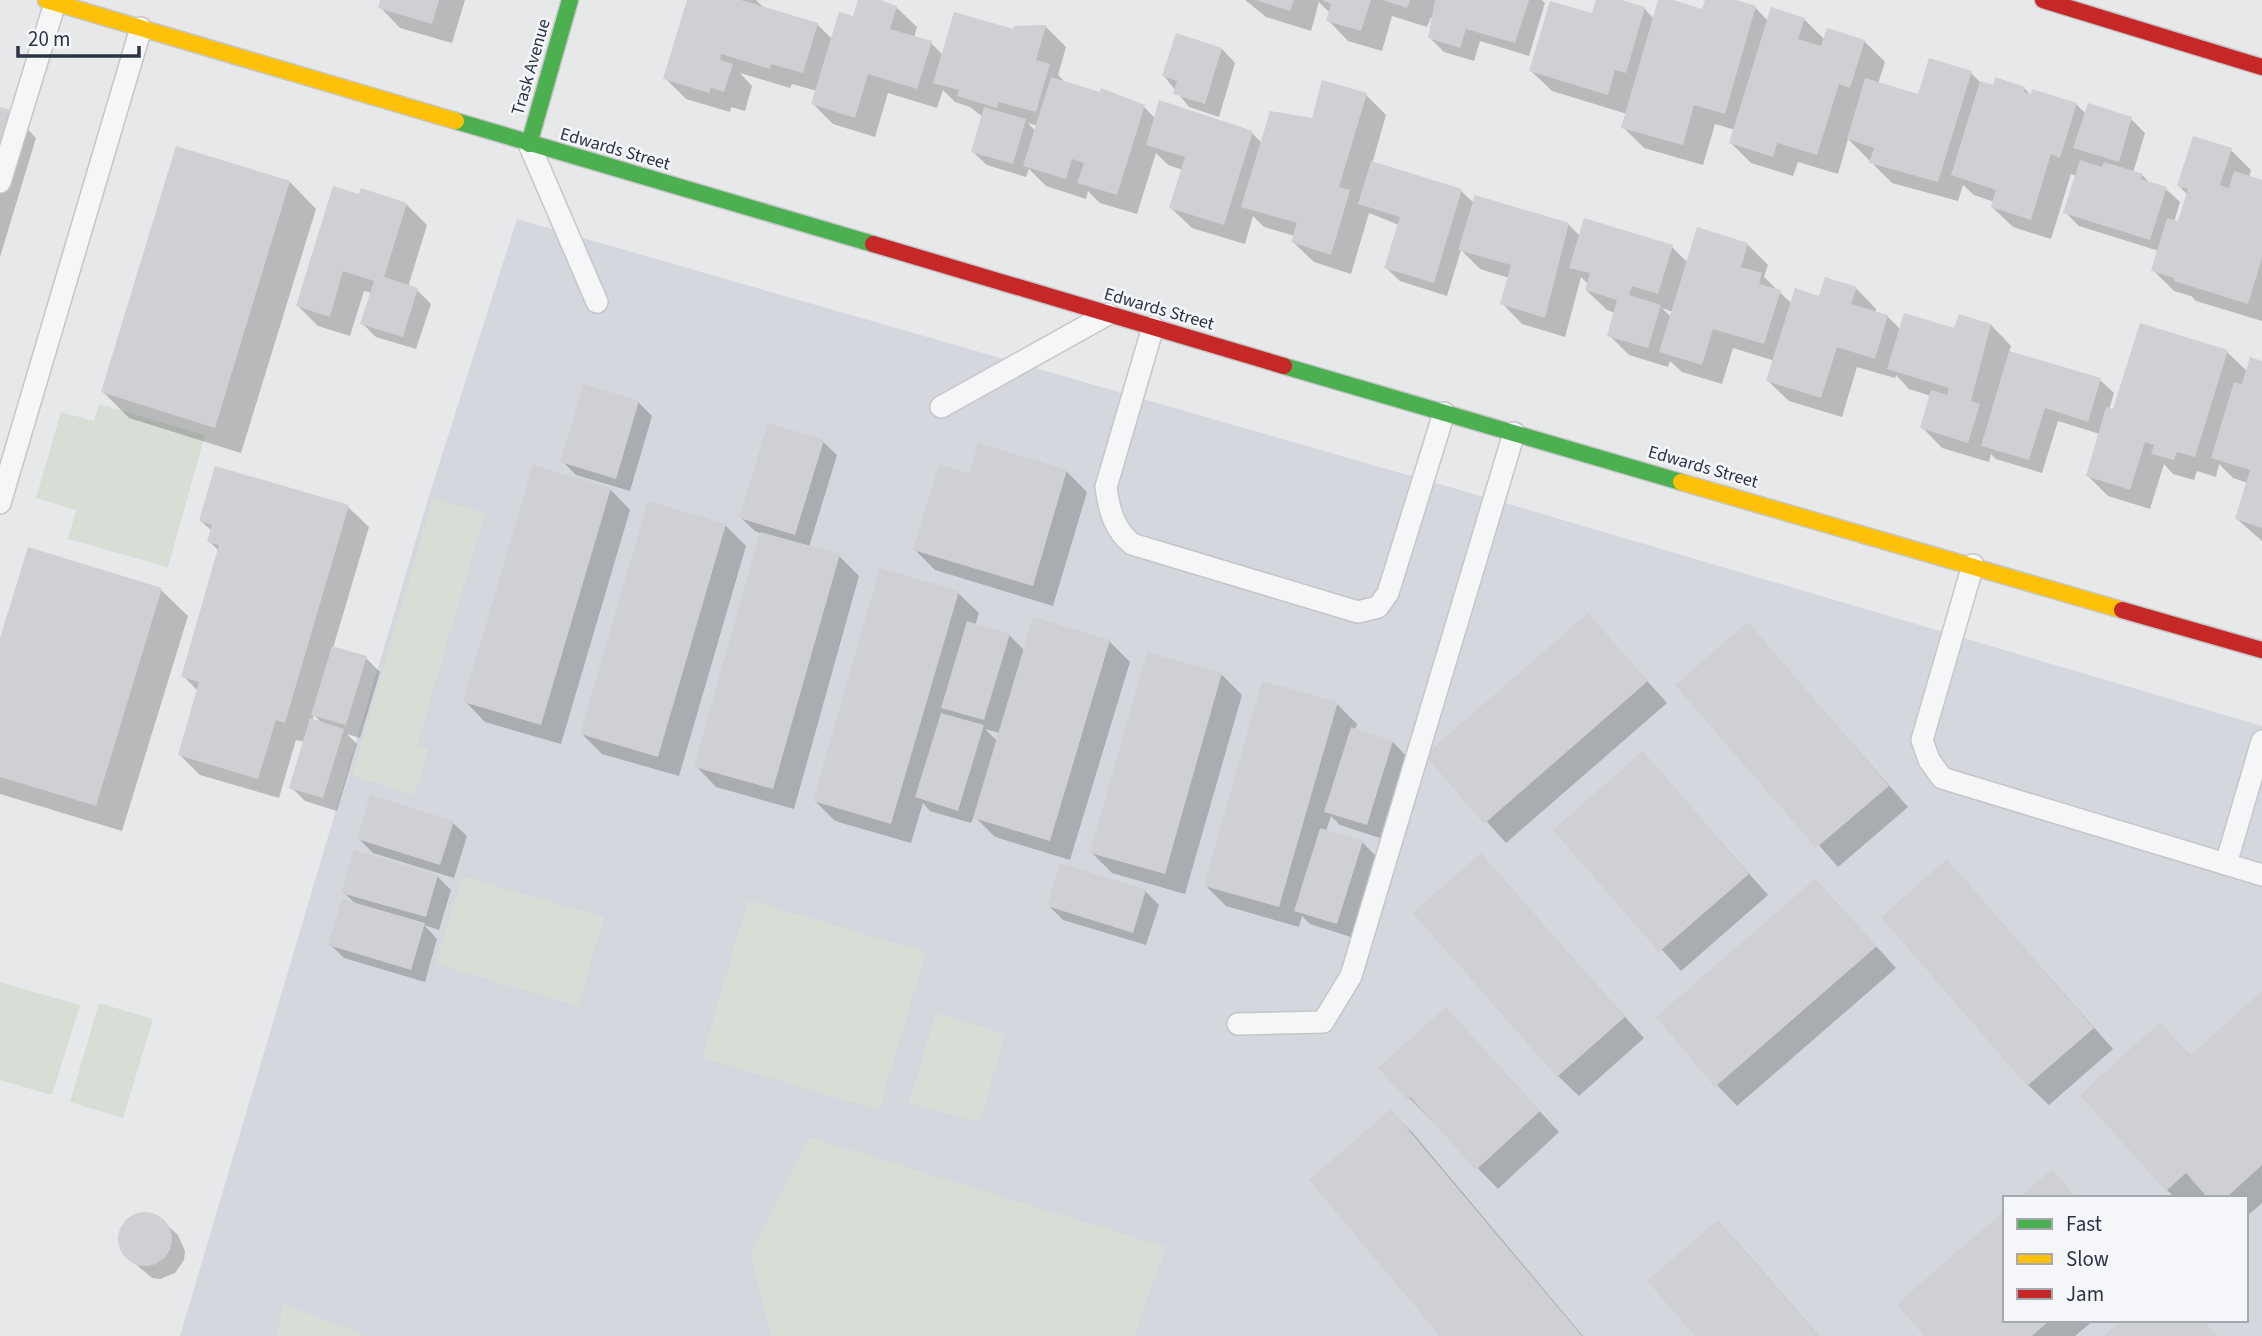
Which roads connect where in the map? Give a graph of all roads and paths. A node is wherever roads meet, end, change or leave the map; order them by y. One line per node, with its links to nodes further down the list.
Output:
1 (570, 0): 6 (street, Trask Avenue)
2 (2043, 0): 5 (street)
3 (50, 1): 4 (street, Edwards Street); 7 (lane)
4 (141, 28): 6 (street, Edwards Street); 14 (lane)
5 (2262, 67)
6 (529, 144): 8 (lane); 9 (street, Edwards Street)
7 (0, 182)
8 (597, 302)
9 (1108, 314): 10 (street, Edwards Street); 11 (lane)
10 (1153, 327): 12 (street, Edwards Street); 12 (lane)
11 (941, 407)
12 (1444, 413): 13 (street, Edwards Street)
13 (1514, 433): 15 (street, Edwards Street); 20 (lane)
14 (0, 503)
15 (1973, 565): 16 (street, Edwards Street); 18 (lane)
16 (2262, 650)
17 (2262, 741): 18 (lane)
18 (2226, 864): 19 (lane)
19 (2262, 875)
20 (1238, 1024)

